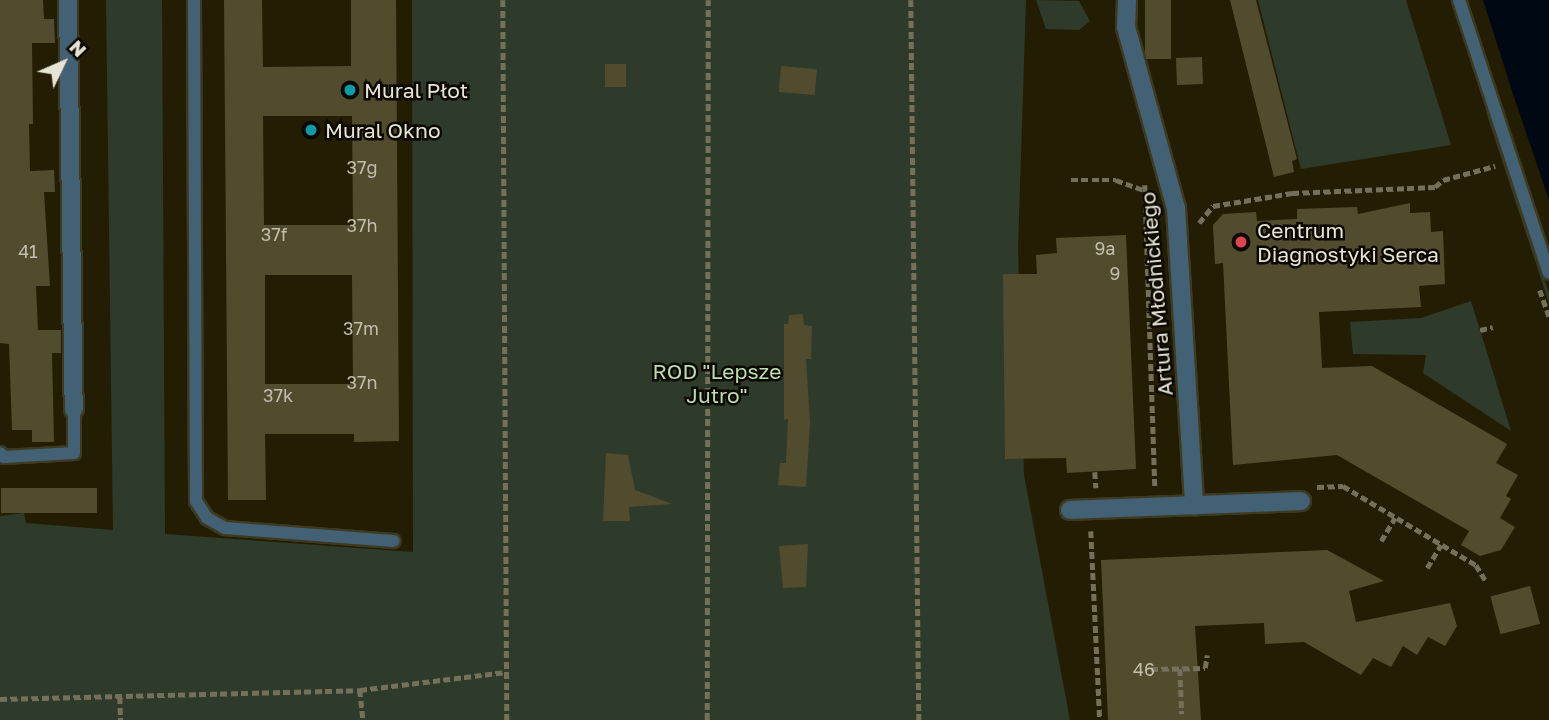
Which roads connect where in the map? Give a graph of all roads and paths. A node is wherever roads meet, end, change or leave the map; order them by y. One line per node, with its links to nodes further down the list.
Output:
1 (68, 0): 16 (street)
2 (194, 0): 26 (lane)
3 (503, 0): 34 (path)
4 (708, 0): 42 (path)
5 (911, 0): 43 (path)
6 (1127, 0): 9 (street, Artura Młodnickiego)
7 (1459, 0): 13 (lane)
8 (1500, 165): 12 (path)
9 (1168, 174): 11 (path); 21 (street, Artura Młodnickiego)
10 (1071, 180): 11 (path)
11 (1144, 190): 22 (path)
12 (1195, 229)
13 (1549, 274)
14 (1493, 327): 15 (path)
15 (1480, 330)
16 (74, 409): 17 (lane)
17 (0, 453)
18 (1096, 472): 19 (path)
19 (1096, 487)
20 (1301, 501): 21 (street); 25 (path)
21 (1194, 505): 22 (street)
22 (1155, 507): 23 (street)
23 (1092, 509): 24 (street); 44 (path)
24 (1070, 510)
25 (1395, 517): 27 (path); 28 (path)
26 (394, 541)
27 (1381, 541)
28 (1441, 544): 29 (path); 30 (path)
29 (1427, 568)
30 (1486, 581)
31 (1207, 655): 32 (path)
32 (1180, 668): 33 (path); 38 (path)
33 (1151, 669)
34 (506, 672): 35 (path); 41 (path)
35 (360, 690): 36 (path); 40 (path)
36 (120, 697): 37 (path); 39 (path)
37 (0, 699)
38 (1182, 714)
39 (121, 720)
40 (363, 720)
41 (507, 720)
42 (707, 720)
43 (919, 720)
44 (1100, 720)

